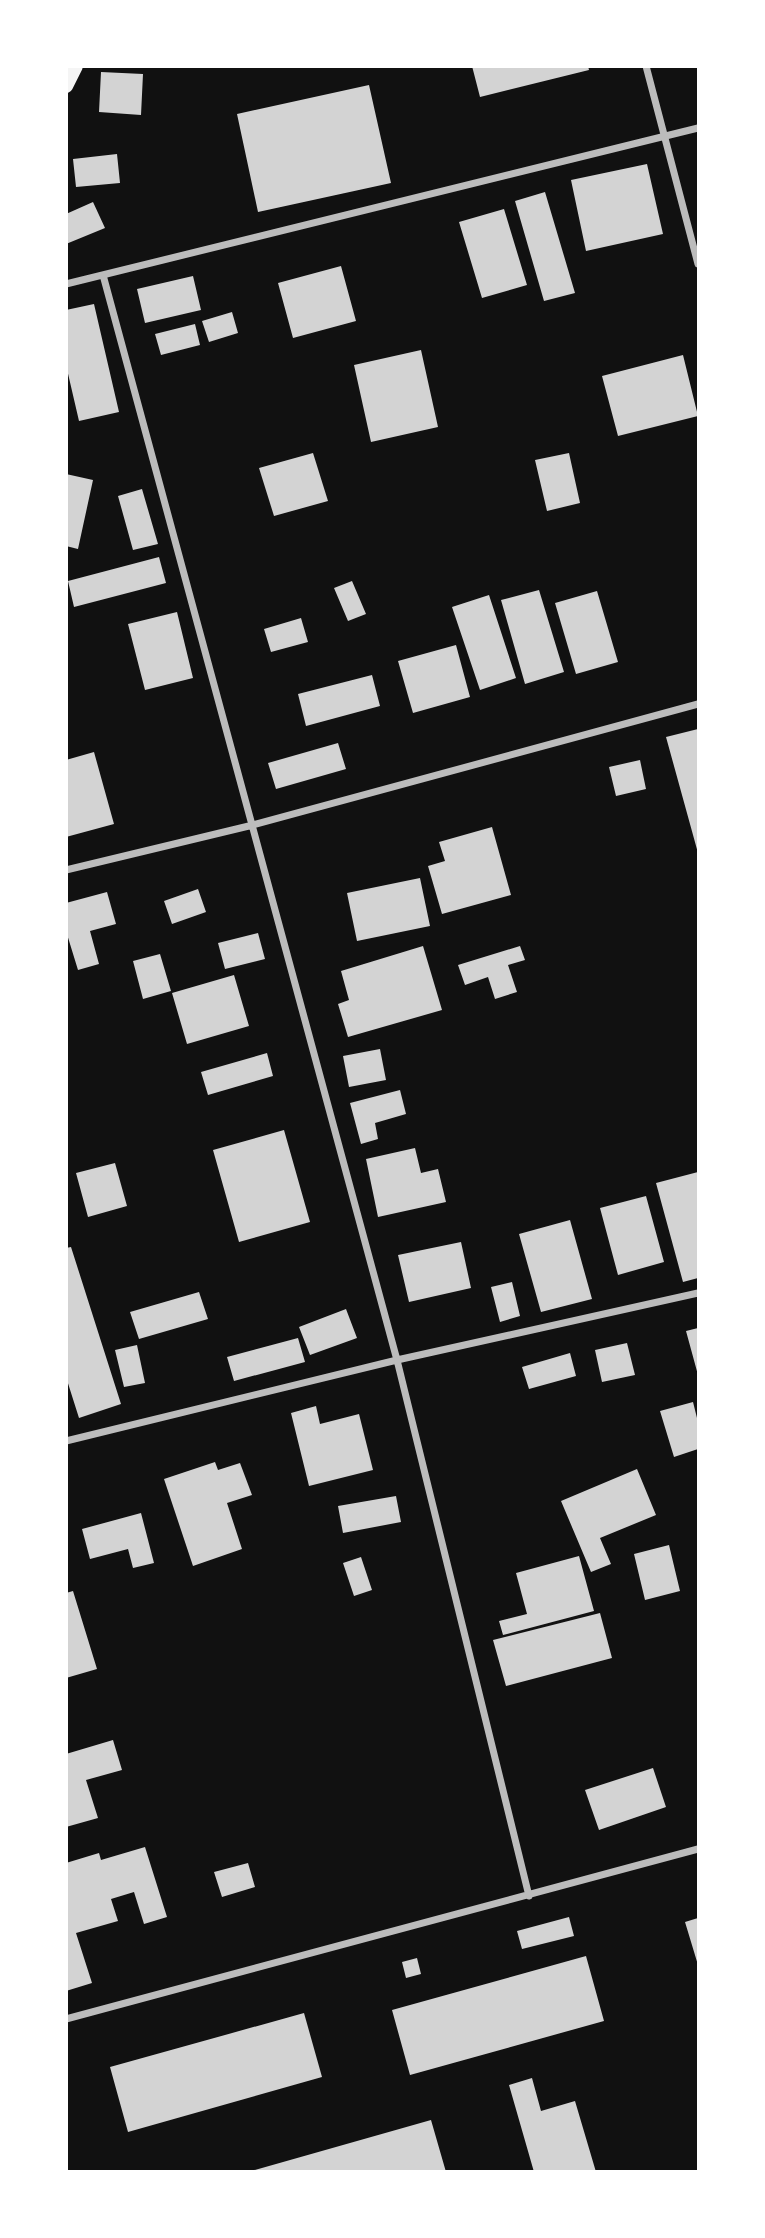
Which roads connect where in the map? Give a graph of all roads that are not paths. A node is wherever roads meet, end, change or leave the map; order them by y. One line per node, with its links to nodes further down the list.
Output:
1 (76, 66): 3 (main road)
2 (646, 66): 5 (street)
3 (66, 86)
4 (698, 128): 5 (street)
5 (664, 136): 6 (street); 7 (street)
6 (698, 264)
7 (103, 275): 8 (street); 10 (street)
8 (66, 284)
9 (698, 704): 10 (street)
10 (253, 825): 11 (street); 13 (street)
11 (66, 870)
12 (698, 1293): 13 (street)
13 (397, 1360): 14 (street); 16 (street)
14 (66, 1441)
15 (698, 1849): 16 (street)
16 (528, 1896): 17 (street)
17 (66, 2019)

